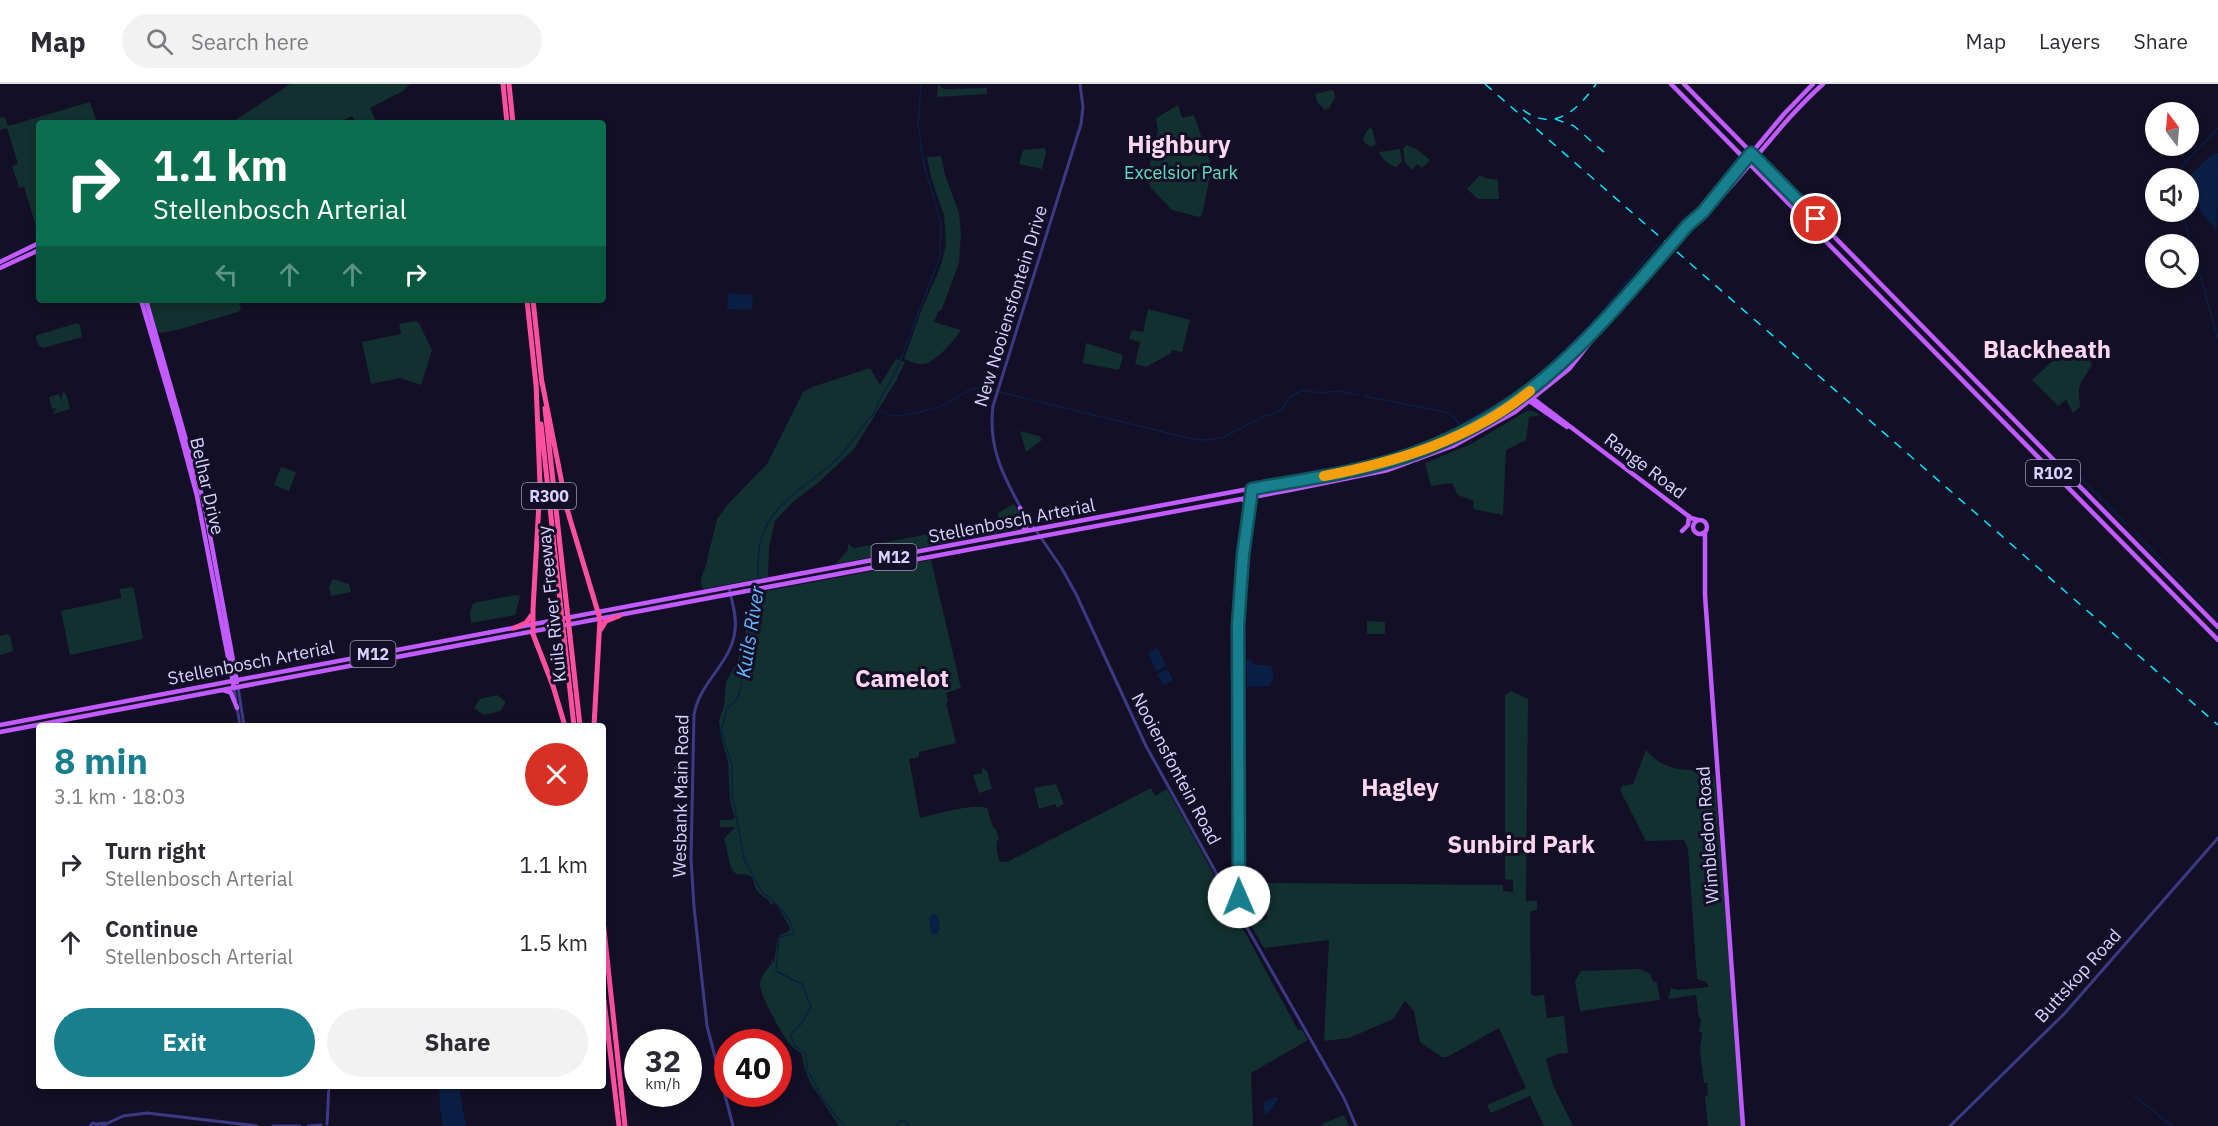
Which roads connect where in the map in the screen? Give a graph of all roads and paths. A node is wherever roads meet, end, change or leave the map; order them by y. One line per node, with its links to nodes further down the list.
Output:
1 (502, 84): 8 (highway)
2 (509, 84): 9 (highway)
3 (1080, 84): 35 (street, New Nooiensfontein Drive)
4 (1671, 84): 14 (main road, R102)
5 (1684, 84): 11 (main road, R102)
6 (1813, 84): 10 (main road, M12)
7 (1822, 84): 13 (main road, M12)
8 (507, 120)
9 (513, 120)
10 (1766, 136): 11 (main road); 12 (main road, M12)
11 (1737, 138): 12 (main road, R102)
12 (1751, 153): 13 (main road, R102); 14 (main road, M12)
13 (1756, 157): 15 (main road, Stellenbosch Arterial / M12); 48 (main road, R102)
14 (1746, 159): 15 (main road, R102); 16 (main road, M12)
15 (1751, 164): 16 (main road, Stellenbosch Arterial / M12); 53 (main road, R102)
16 (1703, 212): 25 (main road, Stellenbosch Arterial / M12, bridge)
17 (36, 244): 19 (main road)
18 (36, 250): 20 (main road)
19 (0, 262)
20 (0, 268)
21 (142, 303): 55 (main road, Belhar Drive)
22 (147, 303): 54 (main road, Belhar Drive)
23 (526, 303): 26 (highway, Kuils River Freeway / R300)
24 (533, 303): 26 (highway, Kuils River Freeway / R300)
25 (1601, 326): 27 (main road, Stellenbosch Arterial / M12); 28 (main road, Stellenbosch Arterial / M12)
26 (539, 382): 45 (highway); 46 (highway); 52 (highway, Kuils River Freeway / R300, bridge)
27 (1550, 386): 29 (main road, Stellenbosch Arterial / M12); 30 (main road)
28 (1524, 395): 29 (main road, Range Road); 32 (main road, Stellenbosch Arterial / M12)
29 (1531, 400): 30 (main road, Range Road); 31 (main road, Range Road); 33 (main road, Stellenbosch Arterial / M12)
30 (1546, 408): 31 (main road, Range Road)
31 (1582, 436): 37 (main road, Range Road)
32 (1252, 489): 33 (street); 38 (main road, Stellenbosch Arterial / M12)
33 (1251, 497): 34 (main road, Stellenbosch Arterial / M12); 36 (street)
34 (1242, 499): 36 (main road); 42 (main road, Stellenbosch Arterial / M12)
35 (1020, 508): 38 (street, New Nooiensfontein Drive); 40 (main road)
36 (1248, 515): 73 (street)
37 (1693, 519): 39 (main road); 41 (main road); 41 (main road)
38 (1036, 530): 40 (main road, Stellenbosch Arterial / M12); 42 (street, New Nooiensfontein Drive)
39 (1682, 531)
40 (1021, 532): 43 (main road, Stellenbosch Arterial / M12)
41 (1702, 533): 88 (main road, Wimbledon Road)
42 (1040, 537): 43 (main road, Stellenbosch Arterial / M12); 73 (street, Nooiensfontein Road)
43 (767, 584): 44 (main road, Stellenbosch Arterial / M12)
44 (730, 591): 46 (main road, Stellenbosch Arterial / M12); 47 (main road, Stellenbosch Arterial / M12); 79 (street, Wesbank Main Road)
45 (532, 609): 49 (highway); 50 (highway)
46 (599, 616): 47 (main road, Stellenbosch Arterial / M12); 50 (main road, Stellenbosch Arterial / M12); 51 (highway)
47 (619, 616): 51 (highway)
48 (2218, 627)
49 (514, 628): 50 (main road, Stellenbosch Arterial / M12); 56 (main road, Stellenbosch Arterial / M12)
50 (533, 628): 59 (main road, Stellenbosch Arterial / M12); 65 (highway)
51 (600, 633): 68 (highway)
52 (567, 636): 66 (highway, Kuils River Freeway / R300); 67 (highway, Kuils River Freeway / R300)
53 (2218, 640)
54 (233, 660): 56 (main road); 57 (main road, Belhar Drive)
55 (230, 668): 57 (main road, Belhar Drive); 58 (main road)
56 (248, 678): 57 (main road, Stellenbosch Arterial / M12)
57 (235, 680): 58 (main road, Stellenbosch Arterial / M12); 59 (main road)
58 (210, 685): 69 (main road, Stellenbosch Arterial / M12)
59 (236, 688): 60 (main road, Stellenbosch Arterial / M12); 61 (street); 64 (street)
60 (220, 690): 61 (main road); 62 (main road, Stellenbosch Arterial / M12)
61 (237, 708): 63 (street)
62 (47, 723)
63 (241, 723)
64 (242, 723)
65 (564, 723)
66 (574, 723)
67 (580, 723)
68 (594, 723)
69 (0, 725)
70 (36, 725): 71 (main road, Stellenbosch Arterial / M12)
71 (0, 732)
72 (2218, 837): 89 (street, Buttskop Road)
73 (1239, 897): 87 (street)
74 (606, 948): 86 (highway)
75 (606, 1017): 85 (highway)
76 (329, 1089): 78 (street)
77 (99, 1125): 80 (street); 81 (street)
78 (324, 1125): 84 (street)
79 (732, 1125)
80 (90, 1126)
81 (257, 1126)
82 (273, 1126): 83 (street)
83 (300, 1126)
84 (308, 1126)
85 (619, 1126)
86 (625, 1126)
87 (1356, 1126)
88 (1743, 1126)
89 (1950, 1126)

